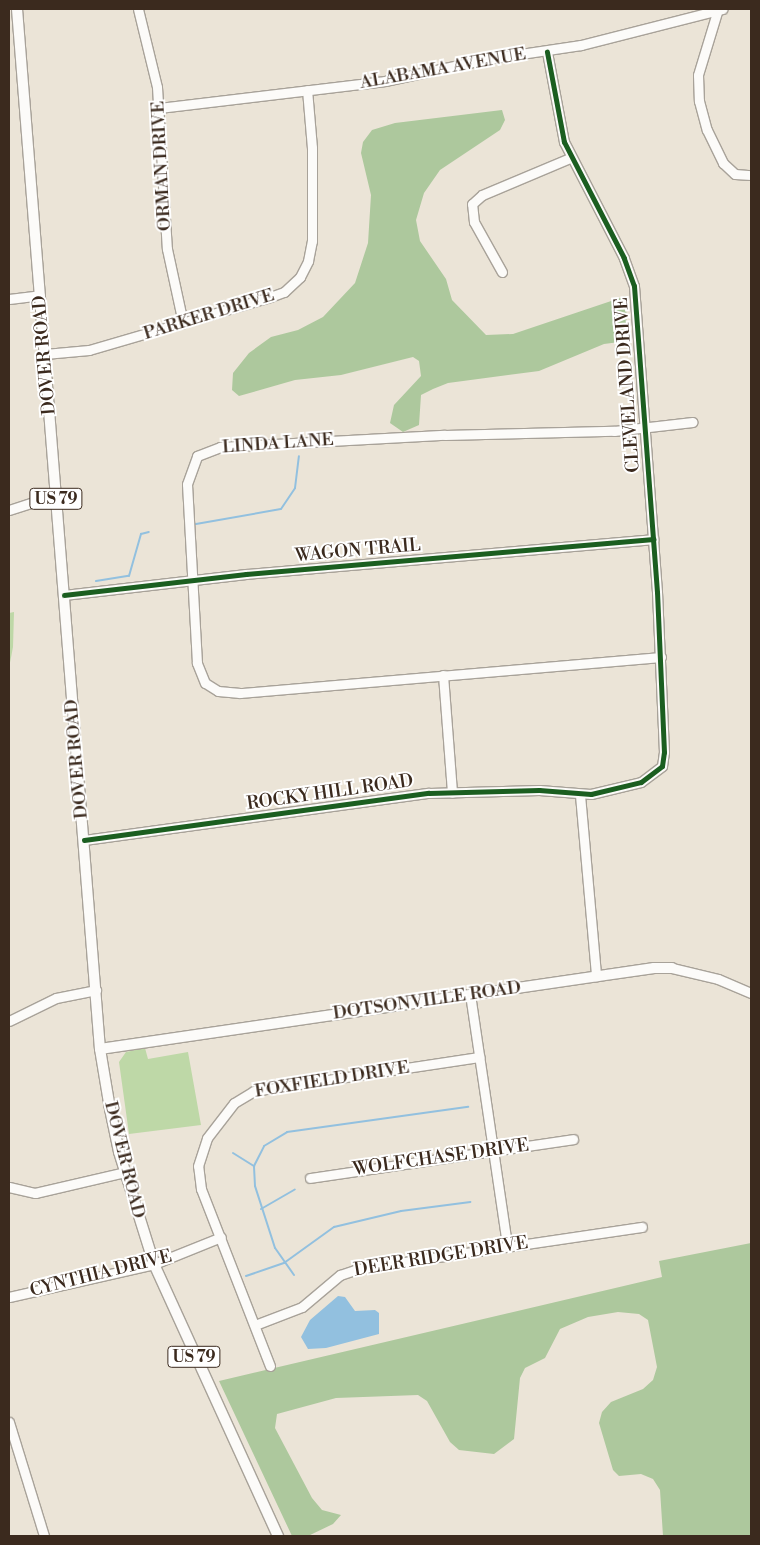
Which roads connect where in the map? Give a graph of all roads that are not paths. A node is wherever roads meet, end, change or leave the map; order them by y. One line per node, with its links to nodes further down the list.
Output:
1 (16, 9): 10 (main road, DOVER ROAD / US 79)
2 (138, 9): 6 (street, ORMAN DRIVE)
3 (720, 9): 4 (street, ALABAMA AVENUE); 8 (street)
4 (547, 52): 5 (street, ALABAMA AVENUE); 7 (street, CLEVELAND DRIVE)
5 (307, 90): 6 (street, ALABAMA AVENUE); 12 (street, PARKER DRIVE)
6 (159, 108): 12 (street, ORMAN DRIVE)
7 (570, 158): 9 (street); 15 (street, CLEVELAND DRIVE)
8 (751, 175)
9 (502, 272)
10 (40, 295): 11 (street); 13 (main road, DOVER ROAD / US 79)
11 (9, 299)
12 (183, 323): 13 (street, PARKER DRIVE)
13 (45, 354): 16 (main road, DOVER ROAD / US 79)
14 (692, 422): 15 (street, LINDA LANE)
15 (646, 426): 18 (street, CLEVELAND DRIVE); 19 (street, LINDA LANE)
16 (56, 501): 17 (street); 20 (main road, DOVER ROAD / US 79)
17 (9, 510)
18 (654, 539): 19 (street, WAGON TRAIL); 21 (street, CLEVELAND DRIVE)
19 (192, 580): 20 (street, WAGON TRAIL); 22 (street, LINDA LANE)
20 (64, 595): 25 (main road, DOVER ROAD / US 79)
21 (661, 657): 22 (street, LINDA LANE); 24 (street, CLEVELAND DRIVE)
22 (443, 675): 23 (street)
23 (452, 793): 24 (street, ROCKY HILL ROAD); 25 (street, ROCKY HILL ROAD)
24 (580, 794): 27 (street)
25 (84, 840): 28 (main road, DOVER ROAD / US 79)
26 (672, 968): 27 (main road, DOTSONVILLE ROAD); 29 (street, DOTSONVILLE ROAD)
27 (596, 976): 30 (main road, DOTSONVILLE ROAD)
28 (96, 990): 31 (street); 32 (main road, DOVER ROAD / US 79)
29 (751, 993)
30 (470, 994): 32 (main road, DOTSONVILLE ROAD); 33 (street)
31 (9, 1021)
32 (100, 1049): 36 (main road, DOVER ROAD / US 79)
33 (479, 1057): 35 (street); 40 (street, FOXFIELD DRIVE)
34 (573, 1139): 35 (street, WOLFCHASE DRIVE)
35 (494, 1151): 37 (street, WOLFCHASE DRIVE); 41 (street)
36 (124, 1172): 38 (street); 42 (main road, DOVER ROAD / US 79)
37 (310, 1178)
38 (9, 1187)
39 (642, 1227): 41 (street, DEER RIDGE DRIVE)
40 (221, 1237): 42 (street, CYNTHIA DRIVE); 44 (street, FOXFIELD DRIVE)
41 (507, 1246): 44 (street, DEER RIDGE DRIVE)
42 (154, 1264): 43 (street, CYNTHIA DRIVE); 48 (main road, DOVER ROAD / US 79)
43 (9, 1297)
44 (255, 1325): 45 (street, FOXFIELD DRIVE)
45 (270, 1366)
46 (9, 1422): 47 (street)
47 (44, 1536)
48 (278, 1536)

